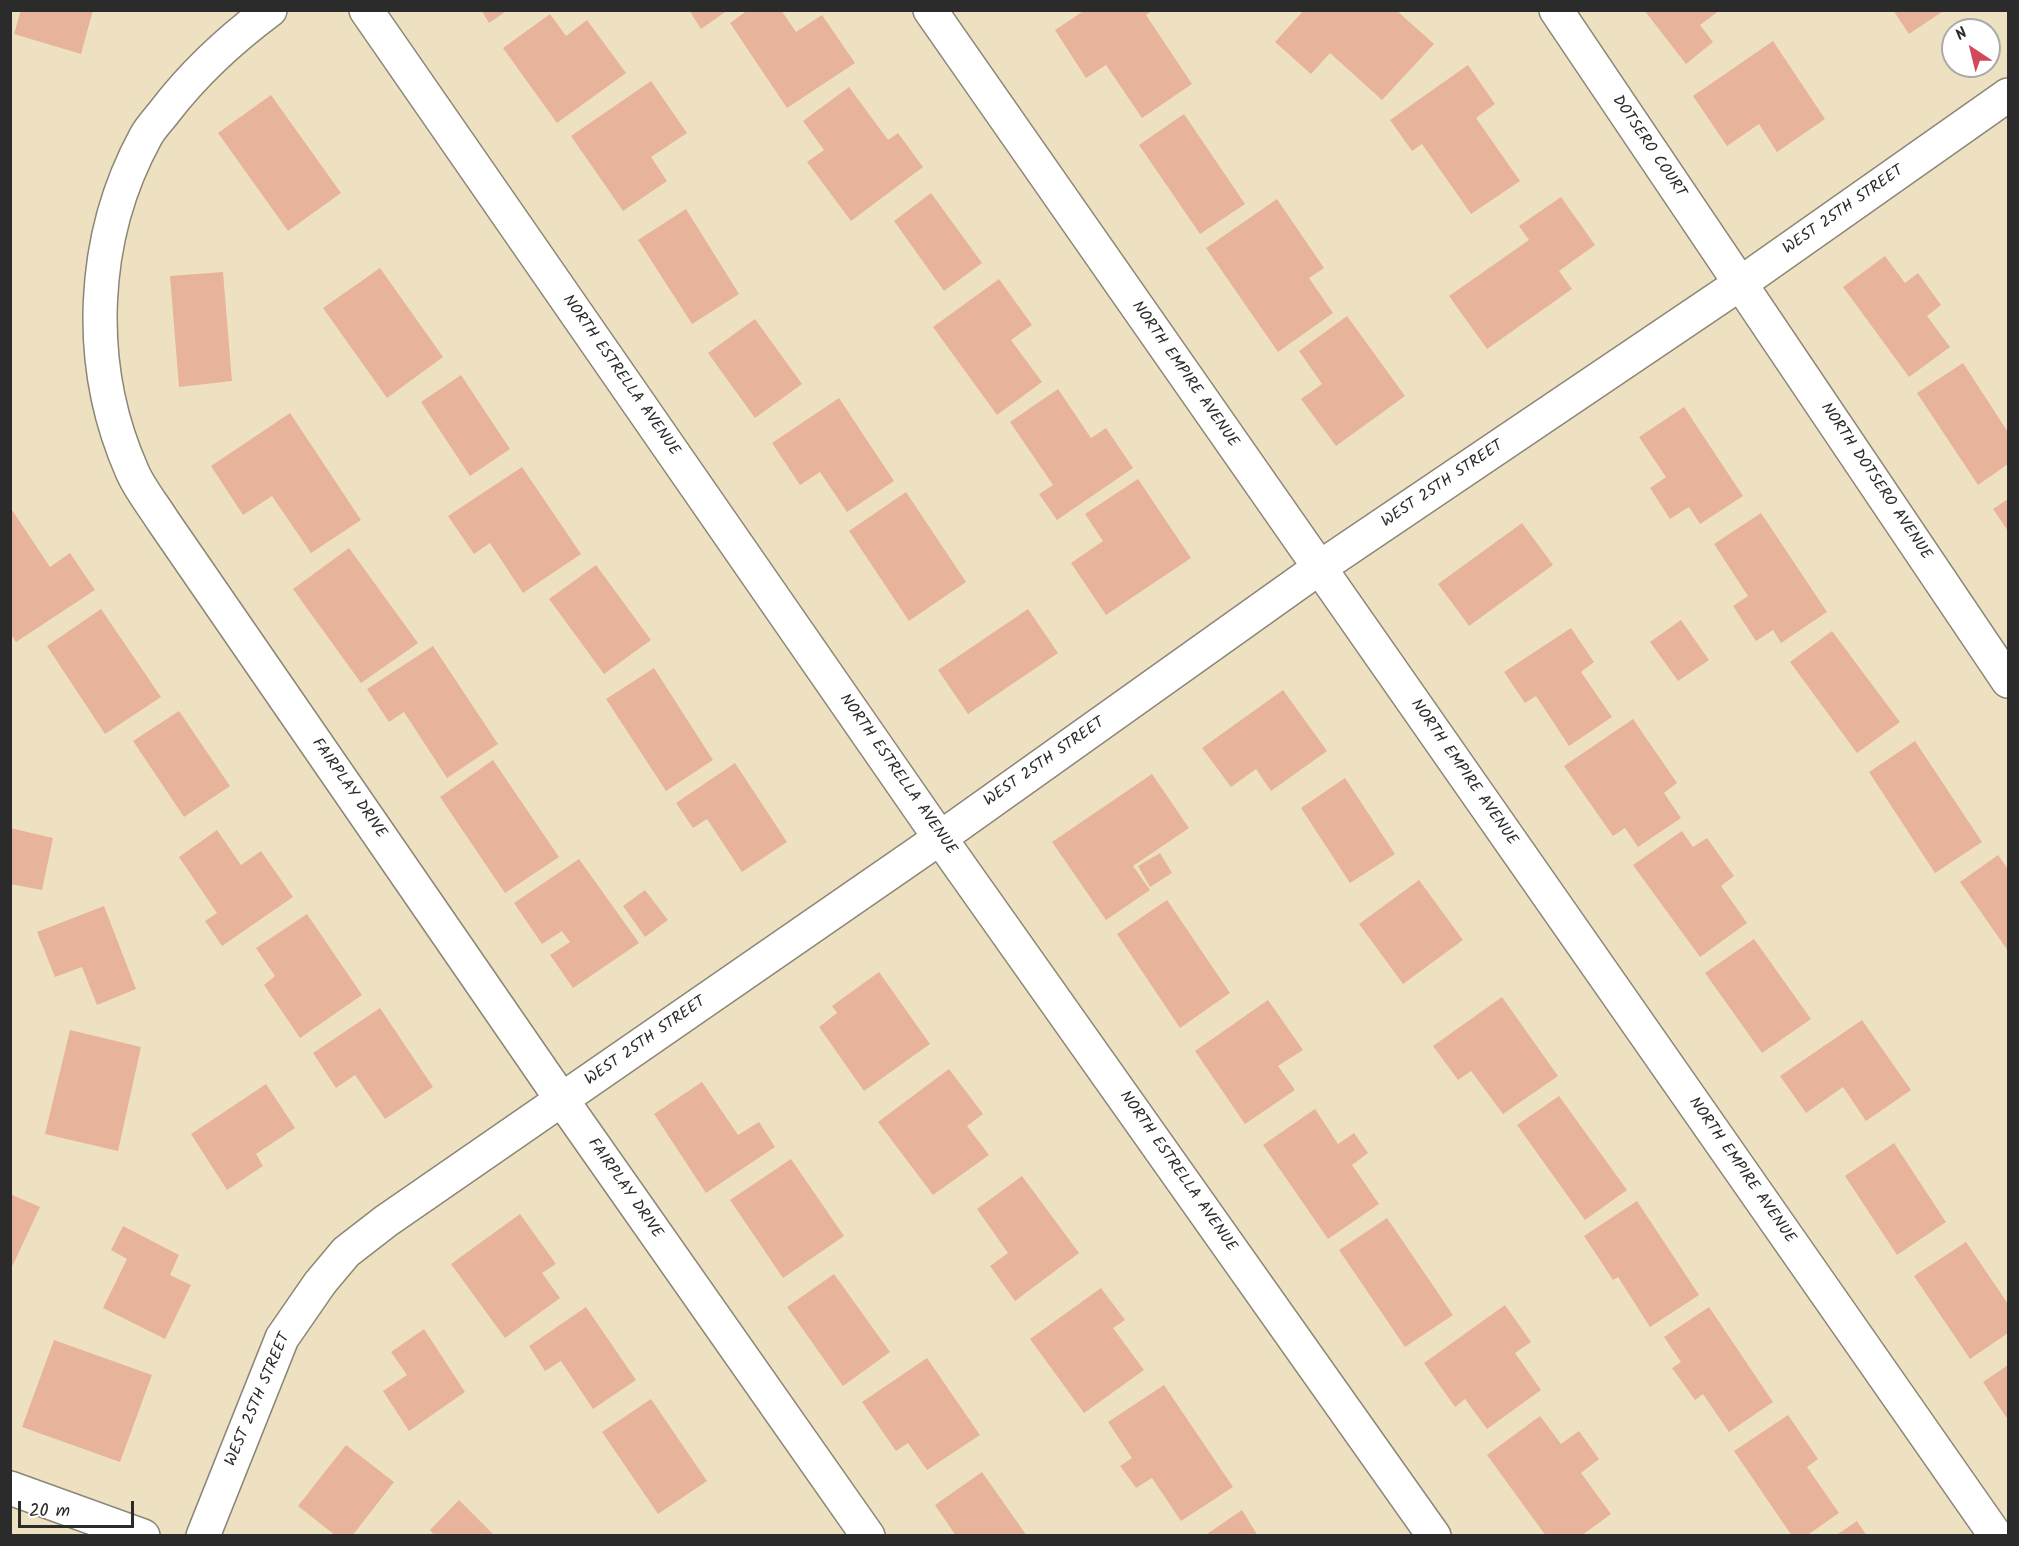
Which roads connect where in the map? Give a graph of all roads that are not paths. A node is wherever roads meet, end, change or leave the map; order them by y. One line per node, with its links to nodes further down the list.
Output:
1 (270, 10): 10 (street, FAIRPLAY DRIVE)
2 (366, 10): 9 (street, NORTH ESTRELLA AVENUE)
3 (930, 10): 7 (street, NORTH EMPIRE AVENUE)
4 (1556, 10): 6 (street, DOTSERO COURT)
5 (2008, 95): 6 (street, WEST 25TH STREET)
6 (1741, 283): 7 (street, WEST 25TH STREET); 8 (street, NORTH DOTSERO AVENUE)
7 (1319, 568): 9 (street, WEST 25TH STREET); 16 (street, NORTH EMPIRE AVENUE)
8 (2008, 681)
9 (940, 838): 10 (street, WEST 25TH STREET); 15 (street, NORTH ESTRELLA AVENUE)
10 (562, 1100): 13 (street, WEST 25TH STREET); 14 (street, FAIRPLAY DRIVE)
11 (10, 1488): 12 (street)
12 (143, 1536)
13 (203, 1536)
14 (868, 1536)
15 (1434, 1536)
16 (1996, 1536)

